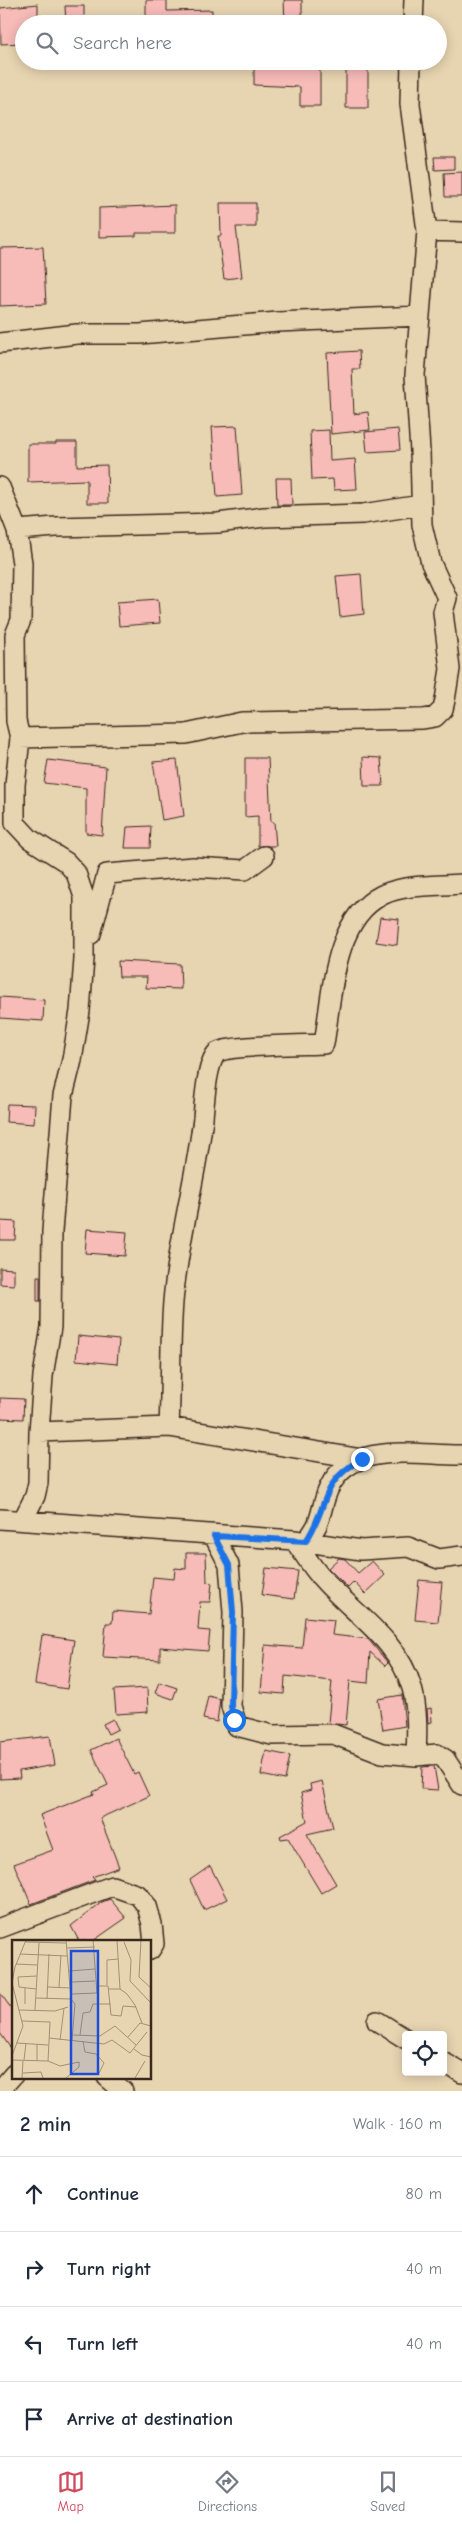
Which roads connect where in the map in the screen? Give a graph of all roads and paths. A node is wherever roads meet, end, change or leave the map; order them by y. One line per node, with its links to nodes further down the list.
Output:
1 (414, 0): 2 (street)
2 (413, 15)
3 (411, 70): 4 (street)
4 (427, 232): 5 (street); 6 (street)
5 (462, 232)
6 (420, 316): 7 (street); 9 (street)
7 (0, 343)
8 (0, 487): 10 (street)
9 (421, 505): 10 (street); 11 (street)
10 (16, 530): 12 (street)
11 (455, 598): 13 (street)
12 (8, 633): 13 (street)
13 (20, 738): 14 (street)
14 (8, 824): 17 (street)
15 (264, 856): 17 (street)
16 (462, 884): 18 (street)
17 (84, 959): 19 (street)
18 (169, 1427): 19 (street); 21 (street)
19 (39, 1432): 23 (street)
20 (462, 1455): 21 (street)
21 (362, 1459): 25 (street)
22 (0, 1519): 23 (street)
23 (23, 1520): 24 (street)
24 (214, 1536): 25 (street); 27 (street)
25 (300, 1541): 26 (street); 27 (street)
26 (462, 1556)
27 (416, 1756): 28 (street)
28 (462, 1785)
29 (0, 1928): 30 (street)
30 (151, 1948)
31 (377, 2021): 32 (street)
32 (402, 2037)
33 (447, 2064): 34 (street)
34 (462, 2073)
35 (12, 2076): 37 (street)
36 (108, 2078): 38 (street)
37 (0, 2090)
38 (123, 2091)

